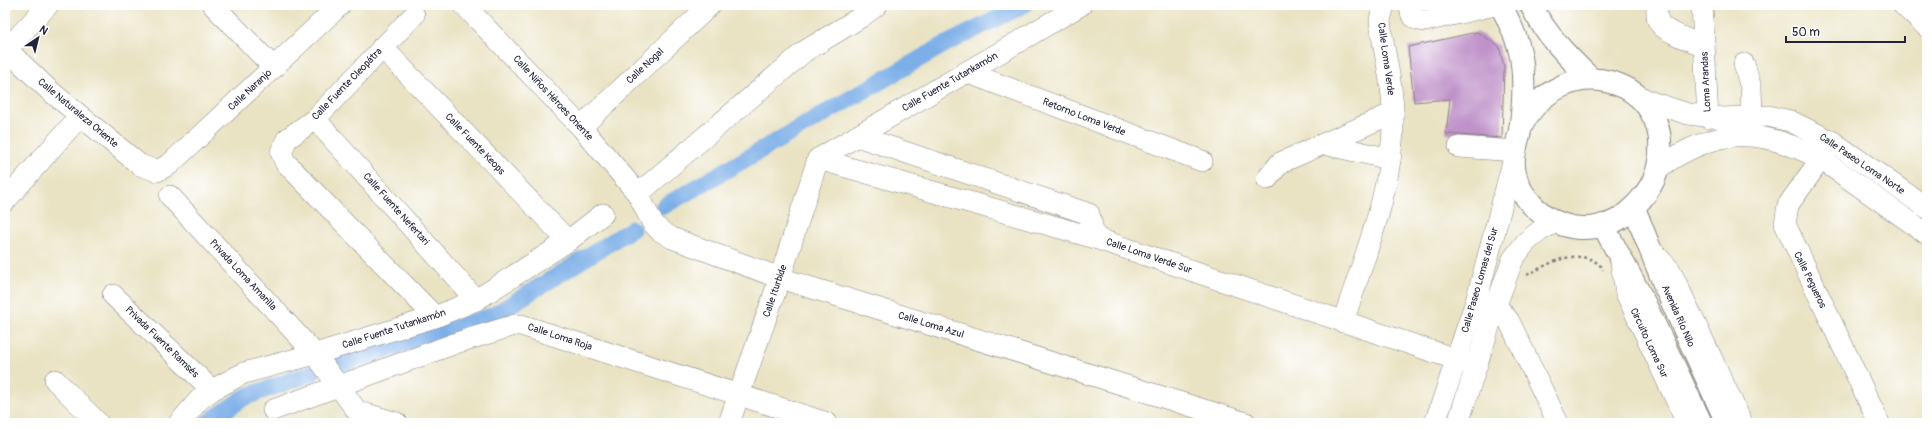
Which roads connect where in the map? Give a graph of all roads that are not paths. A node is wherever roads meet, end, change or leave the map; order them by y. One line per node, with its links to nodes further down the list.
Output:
1 (48, 5): 20 (street)
2 (213, 5): 22 (street)
3 (340, 5): 22 (street, Calle Naranjo)
4 (464, 5): 32 (street, Calle Niños Héroes Oriente)
5 (710, 5): 32 (street, Calle Nogal)
6 (877, 5): 47 (street)
7 (1081, 5): 23 (street, Calle Fuente Tutankamón)
8 (1384, 5): 27 (street, Calle Loma Verde)
9 (1411, 5): 10 (street)
10 (1495, 5)
11 (1502, 5): 33 (main road)
12 (1530, 5): 24 (main road)
13 (1657, 5): 18 (street, Loma Arandas)
14 (1702, 5): 18 (street, Loma Arandas)
15 (1903, 5): 17 (street)
16 (414, 16): 19 (street, Calle Fuente Cleopátra)
17 (1927, 27)
18 (1704, 46): 30 (street, Loma Arandas)
19 (382, 47): 31 (street, Calle Fuente Cleopátra); 57 (street, Calle Fuente Keops)
20 (6, 49): 25 (street, Calle Naturaleza Oriente)
21 (1744, 64): 29 (street)
22 (274, 68): 45 (street, Calle Naranjo)
23 (966, 72): 35 (street, Calle Fuente Tutankamón); 43 (street, Retorno Loma Verde)
24 (1591, 79): 26 (main road); 33 (main road)
25 (49, 90): 28 (street, Calle Naturaleza Oriente); 34 (street)
26 (1634, 93): 30 (street, Calle Paseo Loma Norte); 44 (main road)
27 (1393, 113): 37 (street); 41 (street)
28 (80, 116): 34 (street); 45 (street, Calle Naturaleza Oriente)
29 (1752, 117): 30 (street, Calle Paseo Loma Norte); 36 (street, Calle Paseo Loma Norte)
30 (1708, 118)
31 (315, 119): 62 (street, Calle Fuente Nefertari); 64 (street, Calle Fuente Cleopátra)
32 (581, 127): 47 (street, Calle Niños Héroes Oriente)
33 (1520, 129): 39 (main road)
34 (64, 133): 49 (street)
35 (857, 136): 40 (street, Calle Fuente Tutankamón); 56 (street)
36 (1833, 142): 42 (street, Calle Pegueros); 51 (street, Calle Paseo Loma Norte)
37 (1324, 144): 41 (street); 46 (street)
38 (1459, 147): 39 (street)
39 (1515, 155): 53 (main road); 63 (street, Calle Paseo Lomas del Sur)
40 (818, 159): 56 (street, Calle Loma Verde Sur); 60 (street, Calle Iturbide)
41 (1390, 159): 65 (street)
42 (1821, 159): 44 (street, Calle Paseo Loma Norte); 55 (street, Calle Paseo Loma Norte); 88 (street, Calle Pegueros)
43 (1202, 161)
44 (1658, 168): 50 (main road)
45 (157, 171)
46 (1267, 179)
47 (638, 194): 60 (street, Calle Loma Azul)
48 (170, 196): 66 (street, Privada Loma Amarilla)
49 (5, 201)
50 (1634, 208): 54 (main road); 58 (main road, Avenida Río Nilo)
51 (1927, 208)
52 (603, 214): 57 (street, Calle Fuente Tutankamón)
53 (1556, 222): 54 (main road); 63 (street, Calle Paseo Lomas del Sur)
54 (1603, 225): 59 (main road)
55 (1927, 234)
56 (1095, 238): 65 (street, Calle Loma Verde Sur)
57 (568, 241): 62 (street, Calle Fuente Tutankamón)
58 (1650, 249): 86 (main road, Avenida Río Nilo); 87 (street)
59 (1612, 266): 84 (street, Circuito Loma Sur); 85 (main road)
60 (780, 278): 72 (street, Calle Iturbide); 80 (street, Calle Loma Azul)
61 (113, 296): 71 (street, Privada Fuente Ramsés)
62 (476, 300): 64 (street, Calle Fuente Tutankamón)
63 (1486, 302): 67 (street, Calle Paseo Lomas del Sur); 68 (street, Calle Paseo Lomas del Sur); 83 (street)
64 (435, 317): 66 (street, Calle Fuente Tutankamón)
65 (1344, 322): 67 (street, Calle Loma Verde Sur)
66 (315, 354): 70 (street, Privada Loma Amarilla); 71 (street, Calle Fuente Tutankamón)
67 (1455, 360): 68 (street, Calle Loma Verde Sur); 81 (street, Calle Paseo Lomas del Sur)
68 (1476, 366): 82 (street, Calle Paseo Lomas del Sur)
69 (56, 380): 75 (street)
70 (339, 386): 72 (street, Calle Loma Roja); 73 (street, Calle Loma Roja); 74 (street, Privada Loma Amarilla)
71 (212, 390): 76 (street, Calle Fuente Tutankamón)
72 (738, 395): 78 (street, Calle Iturbide); 79 (street, Calle Loma Roja)
73 (273, 410)
74 (356, 417): 77 (street)
75 (98, 423)
76 (179, 423)
77 (396, 423)
78 (729, 423)
79 (827, 423)
80 (1246, 423)
81 (1435, 423)
82 (1458, 423)
83 (1558, 423)
84 (1687, 423)
85 (1701, 423)
86 (1727, 423)
87 (1742, 423)
88 (1879, 423)

